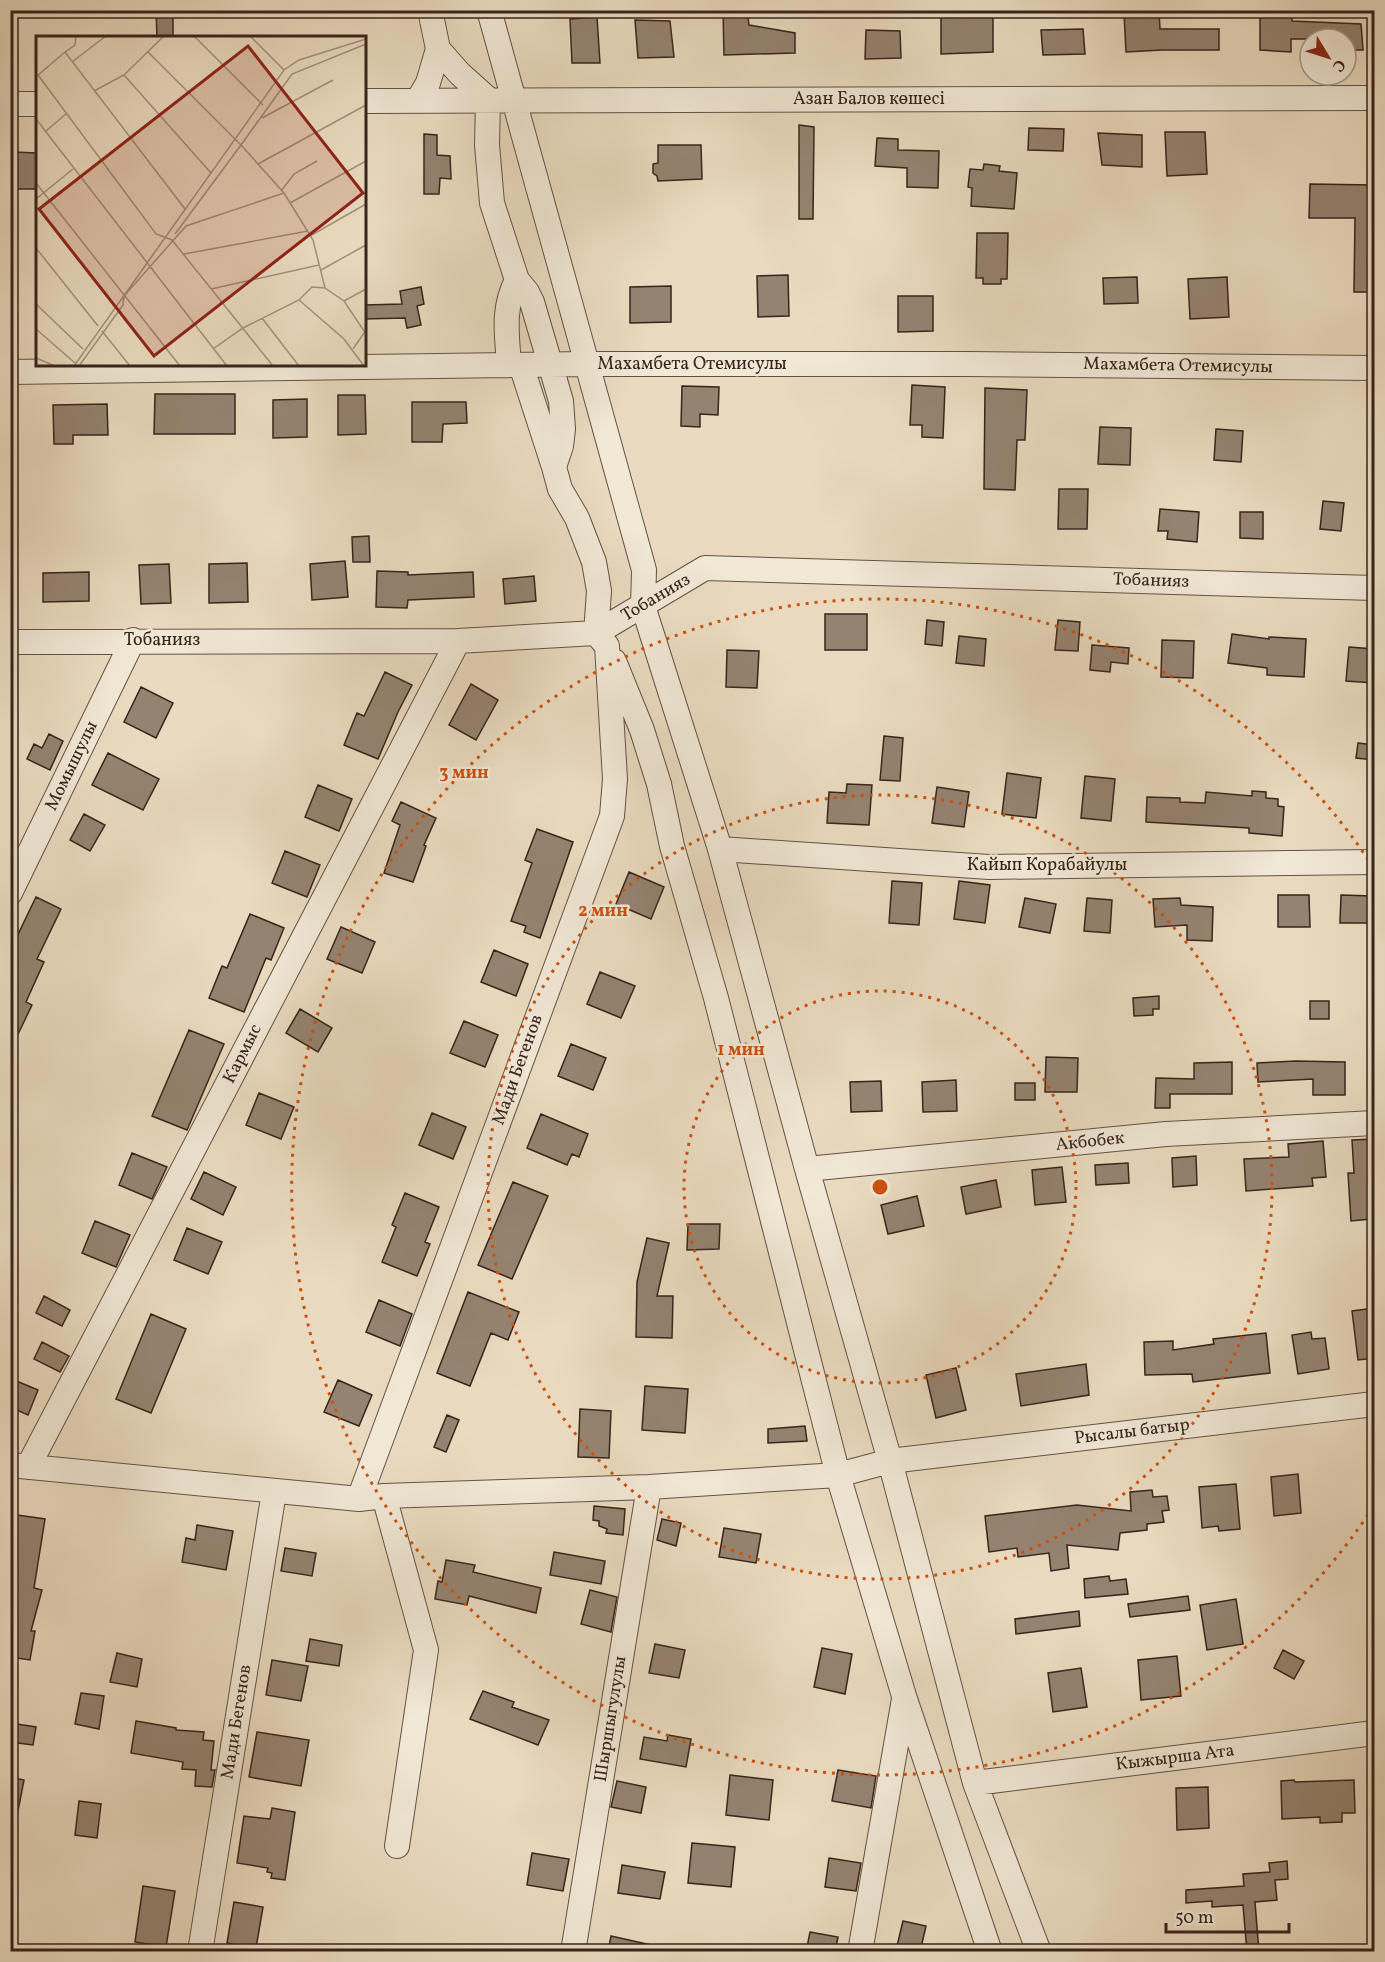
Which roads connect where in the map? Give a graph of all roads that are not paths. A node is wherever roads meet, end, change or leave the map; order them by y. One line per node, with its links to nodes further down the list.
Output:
1 (430, 10): 3 (street)
2 (489, 10): 6 (street)
3 (438, 49): 5 (street); 7 (street)
4 (1374, 98): 6 (street, Азан Балов көшесі)
5 (488, 99): 6 (street, Азан Балов көшесі); 7 (street, Азан Балов көшесі); 11 (street)
6 (515, 99): 12 (street)
7 (418, 100): 8 (street, Азан Балов көшесі)
8 (366, 101)
9 (10, 104): 10 (street)
10 (36, 104)
11 (518, 280): 13 (street, Мади Бегенов); 14 (street)
12 (587, 364): 14 (street, Махамбета Отемисулы); 15 (street, Махамбета Отемисулы); 19 (street)
13 (515, 365): 14 (street, Махамбета Отемисулы); 16 (street, Махамбета Отемисулы); 17 (street, Мади Бегенов)
14 (550, 365): 17 (street)
15 (1374, 368)
16 (10, 372)
17 (554, 467): 22 (street, Мади Бегенов)
18 (1374, 588): 19 (street, Тобанияз)
19 (643, 606): 22 (street, Тобанияз); 24 (street)
20 (133, 640): 21 (street, Тобанияз); 23 (street, Тобанияз); 26 (street, Момышулы)
21 (458, 640): 22 (street, Тобанияз); 31 (street, Кармыс)
22 (602, 640): 32 (street); 36 (street, Мади Бегенов)
23 (10, 642)
24 (720, 849): 25 (street, Кайып Корабайулы); 28 (street)
25 (1374, 862)
26 (10, 893)
27 (1374, 1124): 28 (street, Акбобек)
28 (807, 1169): 30 (street)
29 (1374, 1404): 30 (street, Рысалы батыр)
30 (890, 1461): 32 (street, Рысалы батыр); 39 (street)
31 (19, 1466): 34 (street, Рысалы батыр)
32 (838, 1475): 33 (street, Рысалы батыр); 37 (street)
33 (649, 1487): 35 (street, Рысалы батыр); 42 (street, Шыршыгулулы)
34 (274, 1492): 36 (street, Рысалы батыр); 41 (street, Мади Бегенов)
35 (384, 1496): 36 (street, Рысалы батыр); 40 (street)
36 (359, 1499)
37 (904, 1696): 43 (street); 44 (street)
38 (1374, 1733): 39 (street, Кыжырша Ата)
39 (975, 1783): 45 (street)
40 (397, 1846)
41 (200, 1952)
42 (573, 1952)
43 (860, 1952)
44 (990, 1952)
45 (1039, 1952)

